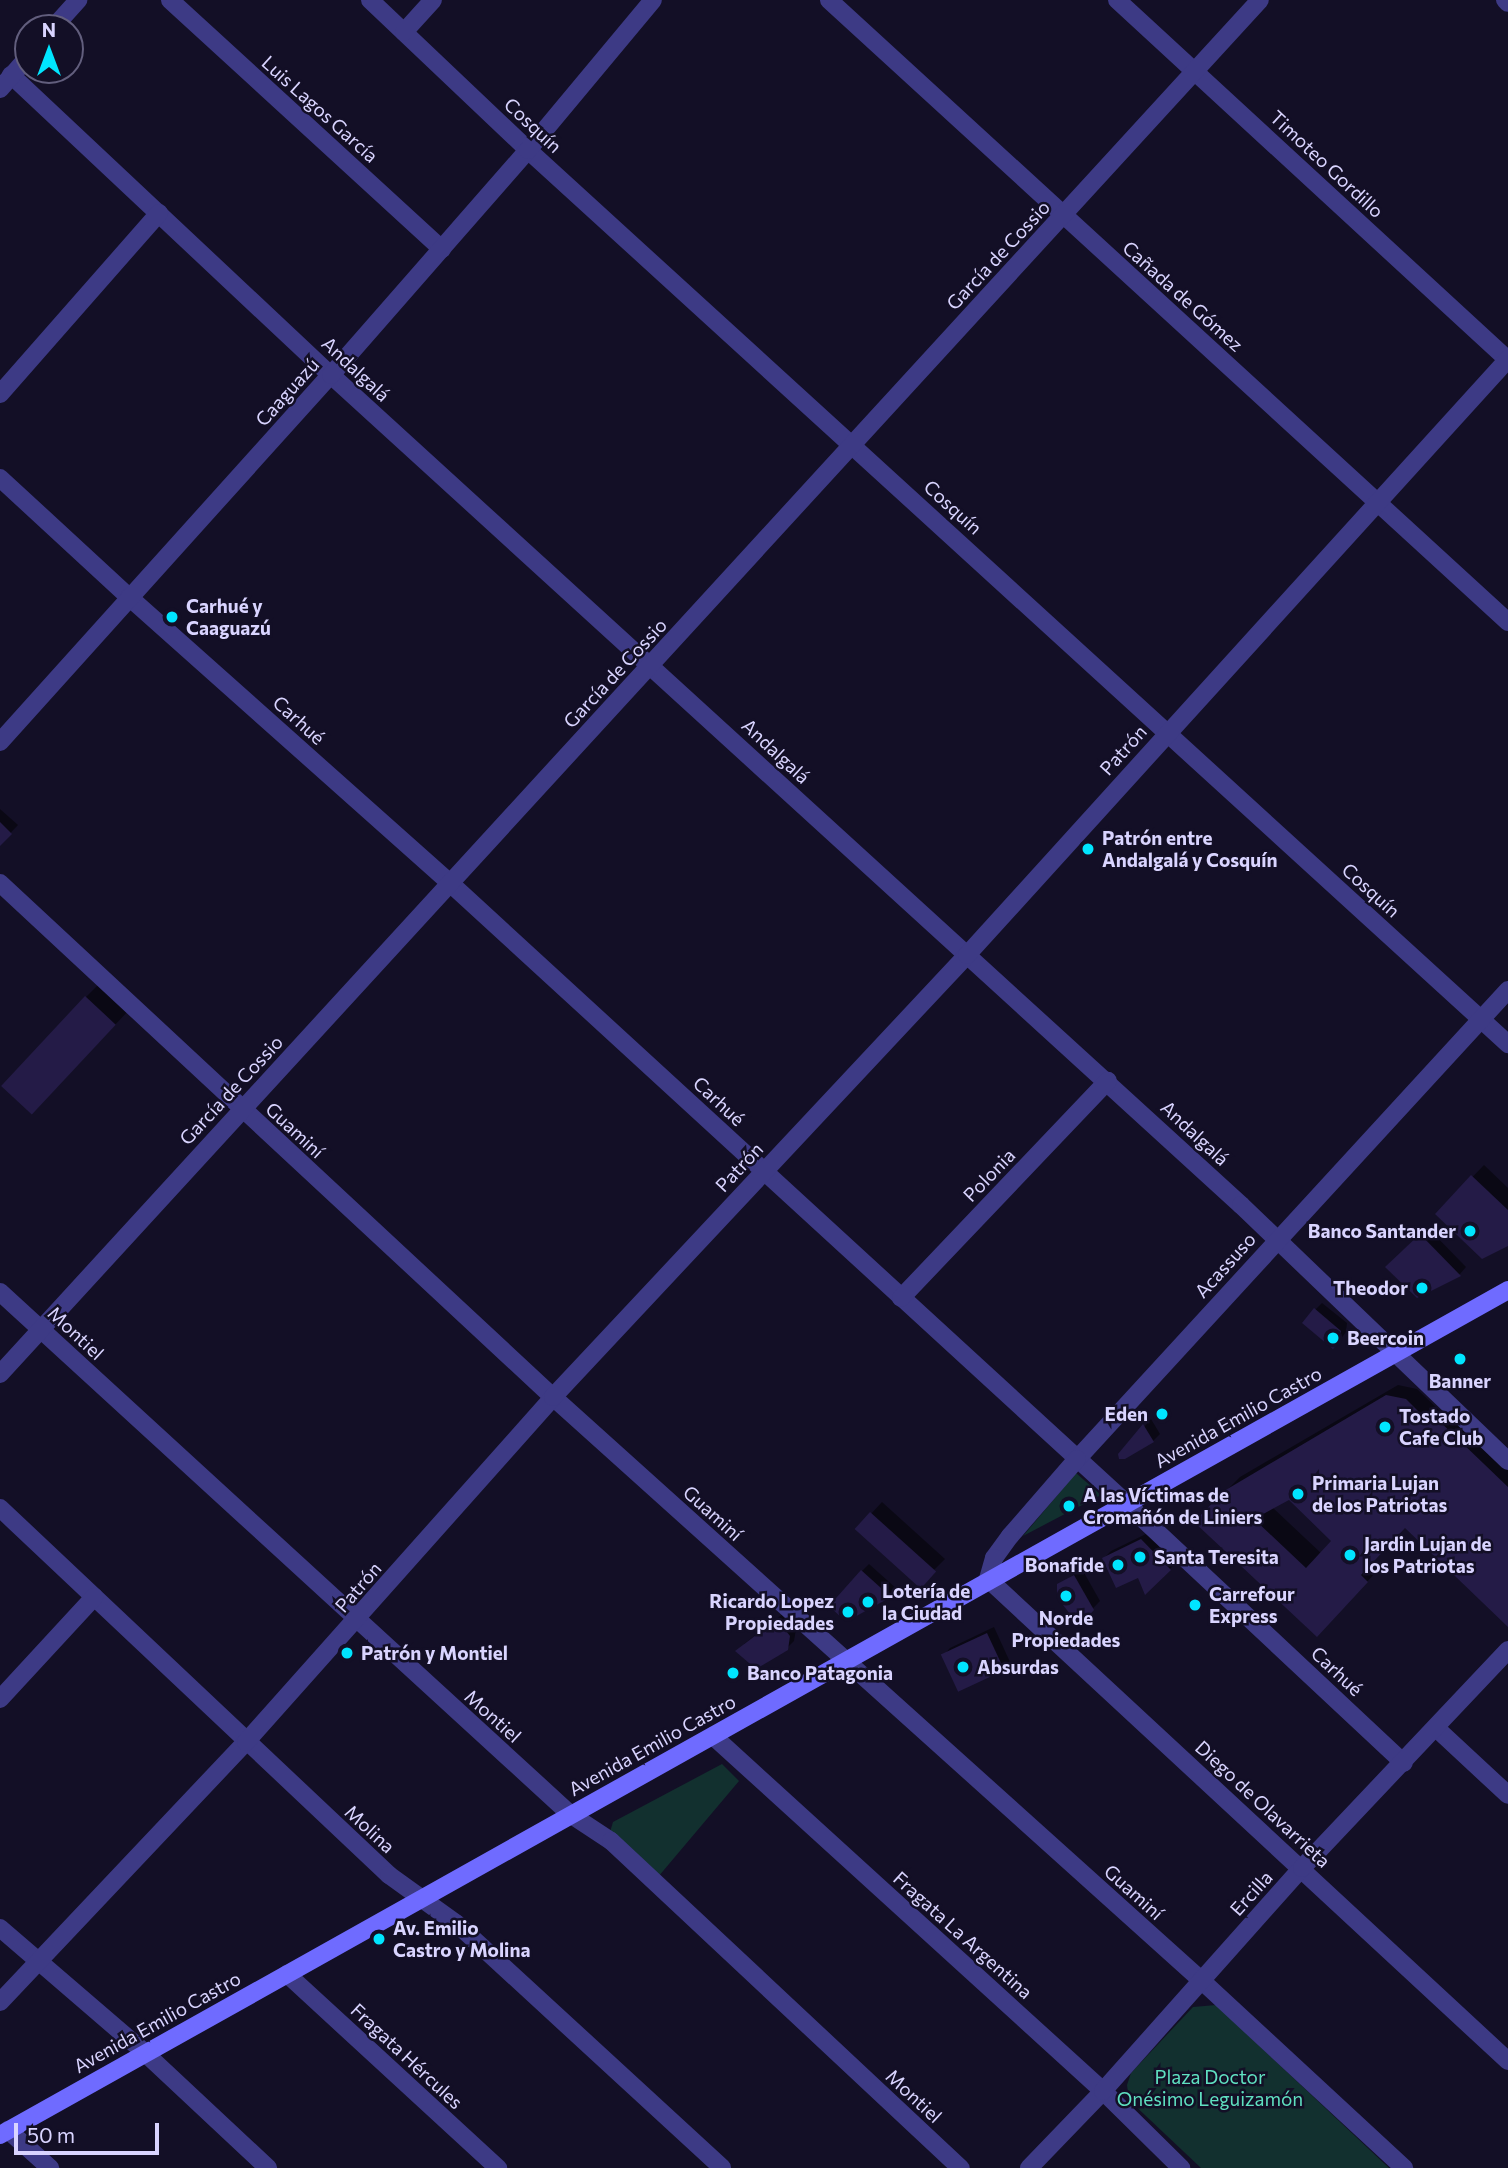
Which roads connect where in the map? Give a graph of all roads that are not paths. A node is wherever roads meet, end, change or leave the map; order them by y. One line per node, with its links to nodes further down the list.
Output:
1 (78, 0): 9 (street)
2 (170, 0): 16 (street, Luis Lagos García)
3 (370, 0): 10 (street, Cosquín)
4 (433, 0): 10 (street)
5 (653, 0): 13 (street, Caaguazú)
6 (830, 0): 15 (street, Cañada de Gómez)
7 (1117, 0): 11 (street, Timoteo Gordillo)
8 (1260, 0): 11 (street, García de Cossio)
9 (66, 14)
10 (404, 32): 13 (street, Cosquín)
11 (1195, 71): 15 (street, García de Cossio); 17 (street, Timoteo Gordillo)
12 (6, 82): 14 (street, Andalgalá)
13 (528, 150): 16 (street, Caaguazú); 20 (street, Cosquín)
14 (159, 213): 18 (street, Andalgalá); 19 (street)
15 (1063, 215): 20 (street, García de Cossio); 22 (street, Cañada de Gómez)
16 (442, 249): 18 (street, Caaguazú)
17 (1508, 359): 22 (street, Patrón)
18 (331, 375): 23 (street, Caaguazú); 25 (street, Andalgalá)
19 (0, 394)
20 (852, 444): 25 (street, García de Cossio); 26 (street, Cosquín)
21 (0, 478): 23 (street, Carhué)
22 (1377, 502): 24 (street, Cañada de Gómez); 26 (street, Patrón)
23 (129, 597): 27 (street, Caaguazú); 29 (street, Carhué)
24 (1508, 622)
25 (651, 664): 29 (street, García de Cossio); 30 (street, Andalgalá)
26 (1168, 732): 30 (street, Patrón); 32 (street, Cosquín)
27 (0, 742)
28 (0, 883): 35 (street, Guaminí)
29 (450, 883): 35 (street, García de Cossio); 36 (street, Carhué)
30 (967, 955): 34 (street, Andalgalá); 36 (street, Patrón)
31 (1508, 990): 32 (street, Acassuso)
32 (1481, 1019): 33 (street, Cosquín); 37 (street, Acassuso)
33 (1508, 1044)
34 (1108, 1081): 37 (street, Andalgalá); 40 (street, Polonia)
35 (242, 1109): 41 (street, García de Cossio); 44 (street, Guaminí)
36 (764, 1171): 40 (street, Carhué); 44 (street, Patrón)
37 (1277, 1239): 42 (street, Andalgalá); 45 (street, Acassuso)
38 (1508, 1290): 42 (main road, Avenida Emilio Castro)
39 (0, 1292): 41 (street, Montiel)
40 (901, 1298): 45 (street, Carhué)
41 (41, 1329): 43 (street, García de Cossio); 51 (street, Montiel)
42 (1396, 1353): 46 (street, Andalgalá); 47 (main road, Avenida Emilio Castro)
43 (0, 1374)
44 (553, 1397): 51 (street, Patrón); 53 (street, Guaminí)
45 (1077, 1459): 47 (street, Carhué); 49 (street, Acassuso)
46 (1508, 1461)
47 (1127, 1504): 49 (main road, Avenida Emilio Castro); 58 (street, Carhué)
48 (0, 1508): 50 (street, Molina)
49 (988, 1579): 53 (main road, Avenida Emilio Castro); 61 (street, Diego de Olavarrieta)
50 (94, 1598): 54 (street); 57 (street, Molina)
51 (356, 1621): 57 (street, Patrón); 60 (street, Montiel)
52 (1508, 1650): 55 (street, Ercilla)
53 (845, 1661): 56 (main road, Avenida Emilio Castro); 66 (street, Guaminí)
54 (0, 1699)
55 (1436, 1728): 58 (street, Ercilla); 59 (street)
56 (713, 1736): 60 (main road, Avenida Emilio Castro); 70 (street, Fragata La Argentina)
57 (246, 1742): 62 (street, Molina); 64 (street, Patrón)
58 (1404, 1763): 61 (street, Ercilla)
59 (1508, 1795)
60 (570, 1814): 62 (main road, Avenida Emilio Castro); 76 (street, Montiel)
61 (1302, 1868): 66 (street, Ercilla); 69 (street, Diego de Olavarrieta)
62 (419, 1898): 65 (main road, Avenida Emilio Castro); 75 (street, Molina)
63 (0, 1928): 64 (street)
64 (37, 1963): 67 (street, Patrón); 68 (street)
65 (288, 1974): 68 (main road, Avenida Emilio Castro); 74 (street, Fragata Hércules)
66 (1201, 1980): 70 (street, Ercilla); 79 (street, Guaminí)
67 (0, 2002)
68 (144, 2052): 71 (main road, Avenida Emilio Castro); 73 (street)
69 (1508, 2062)
70 (1103, 2091): 77 (street, Ercilla); 78 (street, Fragata La Argentina)
71 (4, 2133): 72 (street)
72 (50, 2168)
73 (268, 2168)
74 (498, 2168)
75 (722, 2168)
76 (961, 2168)
77 (1029, 2168)
78 (1181, 2168)
79 (1404, 2168)

